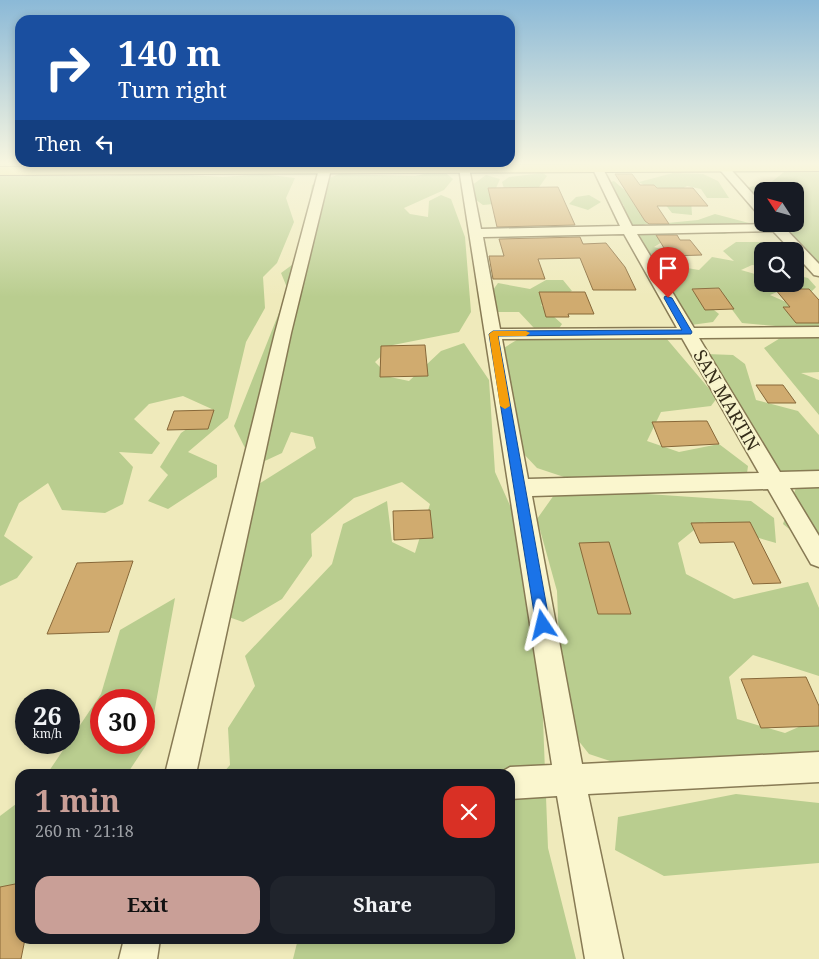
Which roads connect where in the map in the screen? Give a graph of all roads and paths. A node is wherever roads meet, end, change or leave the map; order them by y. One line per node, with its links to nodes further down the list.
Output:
1 (315, 208): 17 (street)
2 (477, 208): 7 (street)
3 (617, 208): 5 (street, SAN MARTIN)
4 (754, 226): 5 (street)
5 (628, 230): 7 (street); 9 (street, SAN MARTIN)
6 (782, 232): 8 (street)
7 (476, 233): 11 (street)
8 (819, 272)
9 (688, 332): 10 (street); 11 (street); 13 (street, SAN MARTIN)
10 (819, 332)
11 (493, 334): 14 (street)
12 (819, 479): 13 (street)
13 (774, 480): 14 (street); 15 (street, SAN MARTIN)
14 (520, 488): 18 (street)
15 (819, 557)
16 (819, 767): 18 (street)
17 (181, 769)
18 (570, 782): 19 (street); 22 (street)
19 (515, 783)
20 (141, 944): 21 (street)
21 (138, 959)
22 (604, 959)

